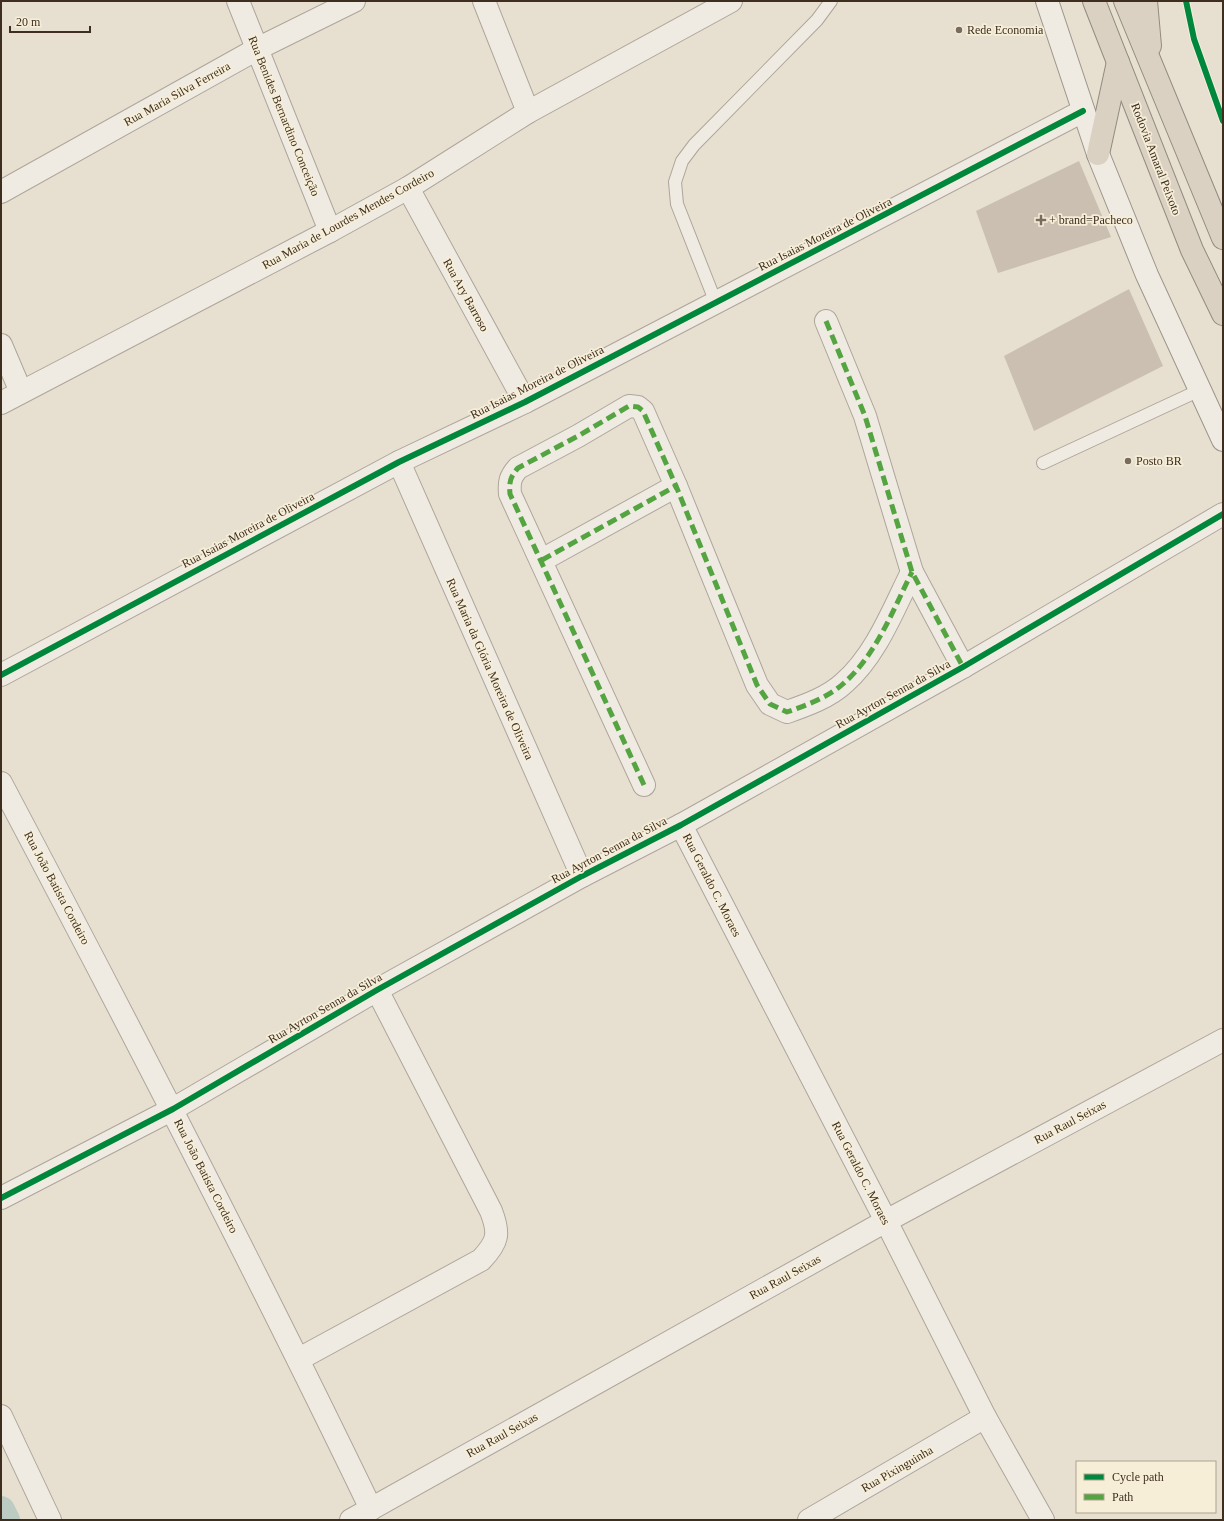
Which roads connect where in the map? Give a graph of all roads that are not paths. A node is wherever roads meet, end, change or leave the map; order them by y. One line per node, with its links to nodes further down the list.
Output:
1 (238, 1): 10 (street, Rua Benides Bernardino Conceição)
2 (354, 1): 10 (street, Rua Maria Silva Ferreira)
3 (484, 1): 14 (street)
4 (731, 1): 14 (street, Rua Maria de Lourdes Mendes Cordeiro)
5 (831, 1): 20 (lane)
6 (1047, 1): 13 (street)
7 (1094, 1): 11 (highway, Rodovia Amaral Peixoto)
8 (1126, 1): 12 (highway)
9 (1146, 1): 12 (highway)
10 (257, 49): 17 (street, Rua Maria Silva Ferreira); 18 (street, Rua Benides Bernardino Conceição)
11 (1118, 62): 15 (highway); 21 (highway, Rodovia Amaral Peixoto)
12 (1151, 66): 19 (highway)
13 (1083, 111): 15 (street); 20 (street, Rua Isaias Moreira de Oliveira)
14 (528, 112): 16 (street, Rua Maria de Lourdes Mendes Cordeiro)
15 (1098, 154): 24 (street)
16 (408, 188): 18 (street, Rua Maria de Lourdes Mendes Cordeiro); 26 (street, Rua Ary Barroso)
17 (1, 192)
18 (330, 231): 25 (street, Rua Maria de Lourdes Mendes Cordeiro)
19 (1223, 238)
20 (716, 303): 26 (street, Rua Isaias Moreira de Oliveira)
21 (1223, 314)
22 (826, 321): 34 (street)
23 (1, 345): 25 (street)
24 (1200, 390): 28 (street); 30 (lane)
25 (21, 392): 27 (street, Rua Maria de Lourdes Mendes Cordeiro)
26 (525, 402): 29 (street, Rua Isaias Moreira de Oliveira)
27 (1, 403)
28 (1223, 440)
29 (399, 462): 36 (street, Rua Isaias Moreira de Oliveira); 40 (street, Rua Maria da Glória Moreira de Oliveira)
30 (1043, 462)
31 (676, 486): 33 (street); 33 (street); 34 (street)
32 (1223, 514): 35 (street, Rua Ayrton Senna da Silva)
33 (542, 560): 38 (street)
34 (912, 572): 35 (street)
35 (963, 667): 39 (street, Rua Ayrton Senna da Silva)
36 (1, 675)
37 (1, 783): 43 (street, Rua João Batista Cordeiro)
38 (644, 785)
39 (681, 825): 40 (street, Rua Ayrton Senna da Silva); 45 (street, Rua Geraldo C. Moraes)
40 (582, 876): 41 (street, Rua Ayrton Senna da Silva)
41 (377, 990): 43 (street, Rua Ayrton Senna da Silva); 46 (street)
42 (1223, 1040): 45 (street, Rua Raul Seixas)
43 (173, 1109): 44 (street, Rua Ayrton Senna da Silva); 46 (street, Rua João Batista Cordeiro)
44 (1, 1198)
45 (886, 1221): 48 (street, Rua Geraldo C. Moraes); 49 (street, Rua Raul Seixas)
46 (299, 1359): 49 (street, Rua João Batista Cordeiro)
47 (1, 1416): 50 (street)
48 (985, 1417): 52 (street, Rua Pixinguinha); 53 (street, Rua Geraldo C. Moraes)
49 (371, 1509): 51 (street, Rua Raul Seixas)
50 (50, 1520)
51 (351, 1520)
52 (809, 1520)
53 (1043, 1520)

